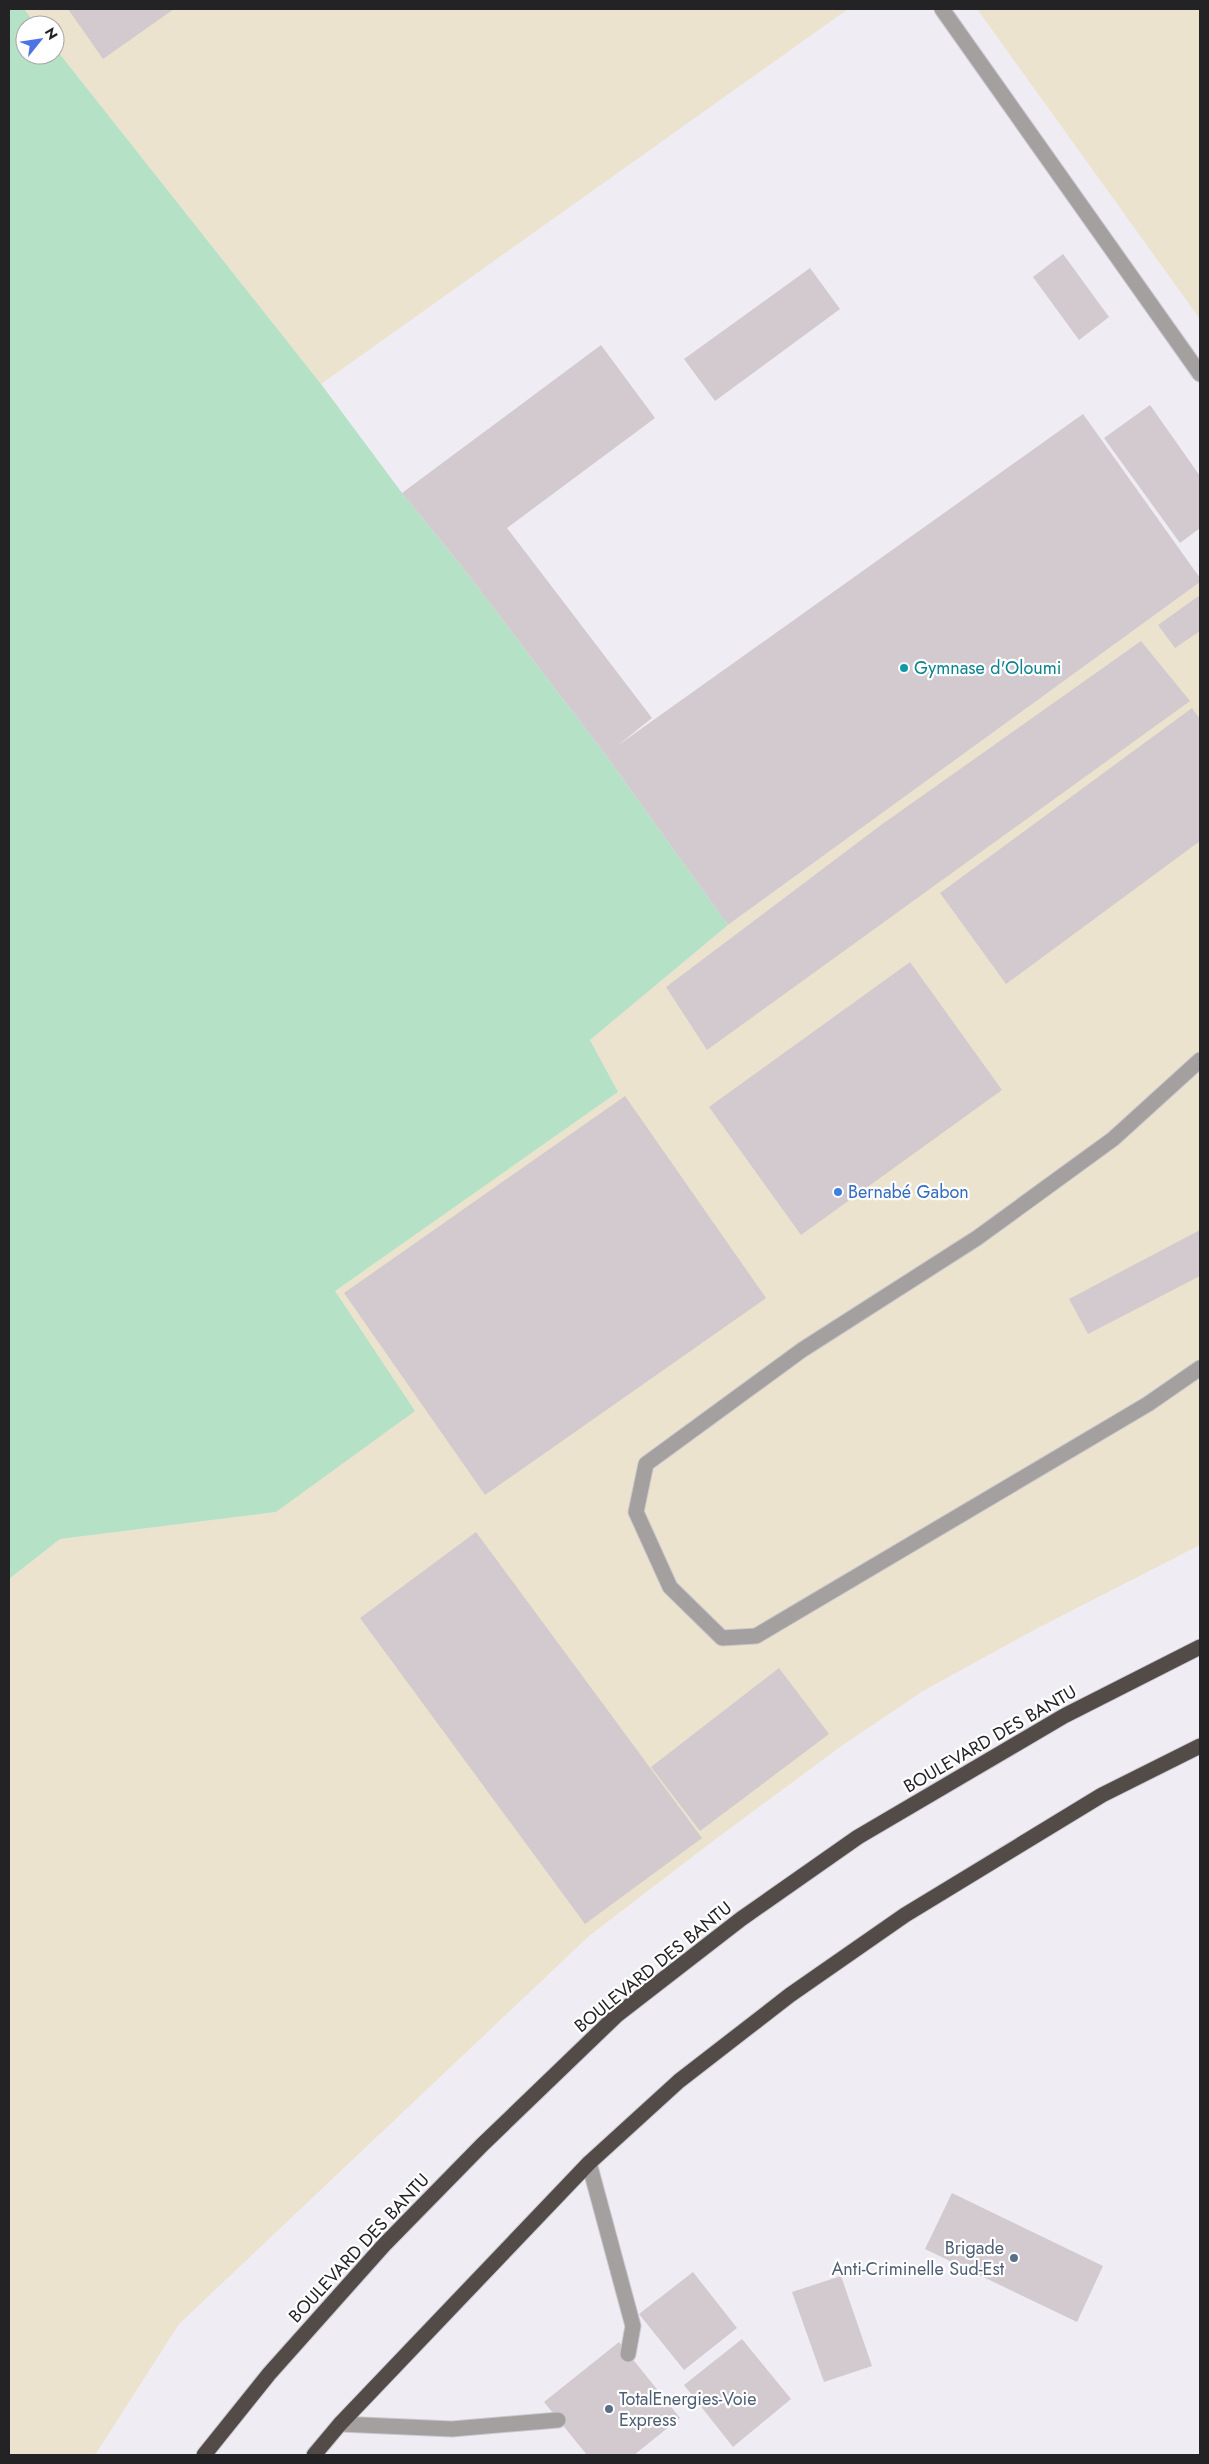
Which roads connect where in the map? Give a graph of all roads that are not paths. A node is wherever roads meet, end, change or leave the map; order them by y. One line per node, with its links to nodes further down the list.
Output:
1 (942, 9): 2 (street)
2 (1200, 374)
3 (1200, 1060): 4 (street)
4 (1200, 1368)
5 (1200, 1647): 11 (highway, BOULEVARD DES BANTU)
6 (1200, 1746): 7 (highway)
7 (589, 2163): 8 (street); 10 (highway)
8 (628, 2354)
9 (558, 2420): 10 (street)
10 (340, 2424): 12 (highway)
11 (204, 2455)
12 (314, 2455)

